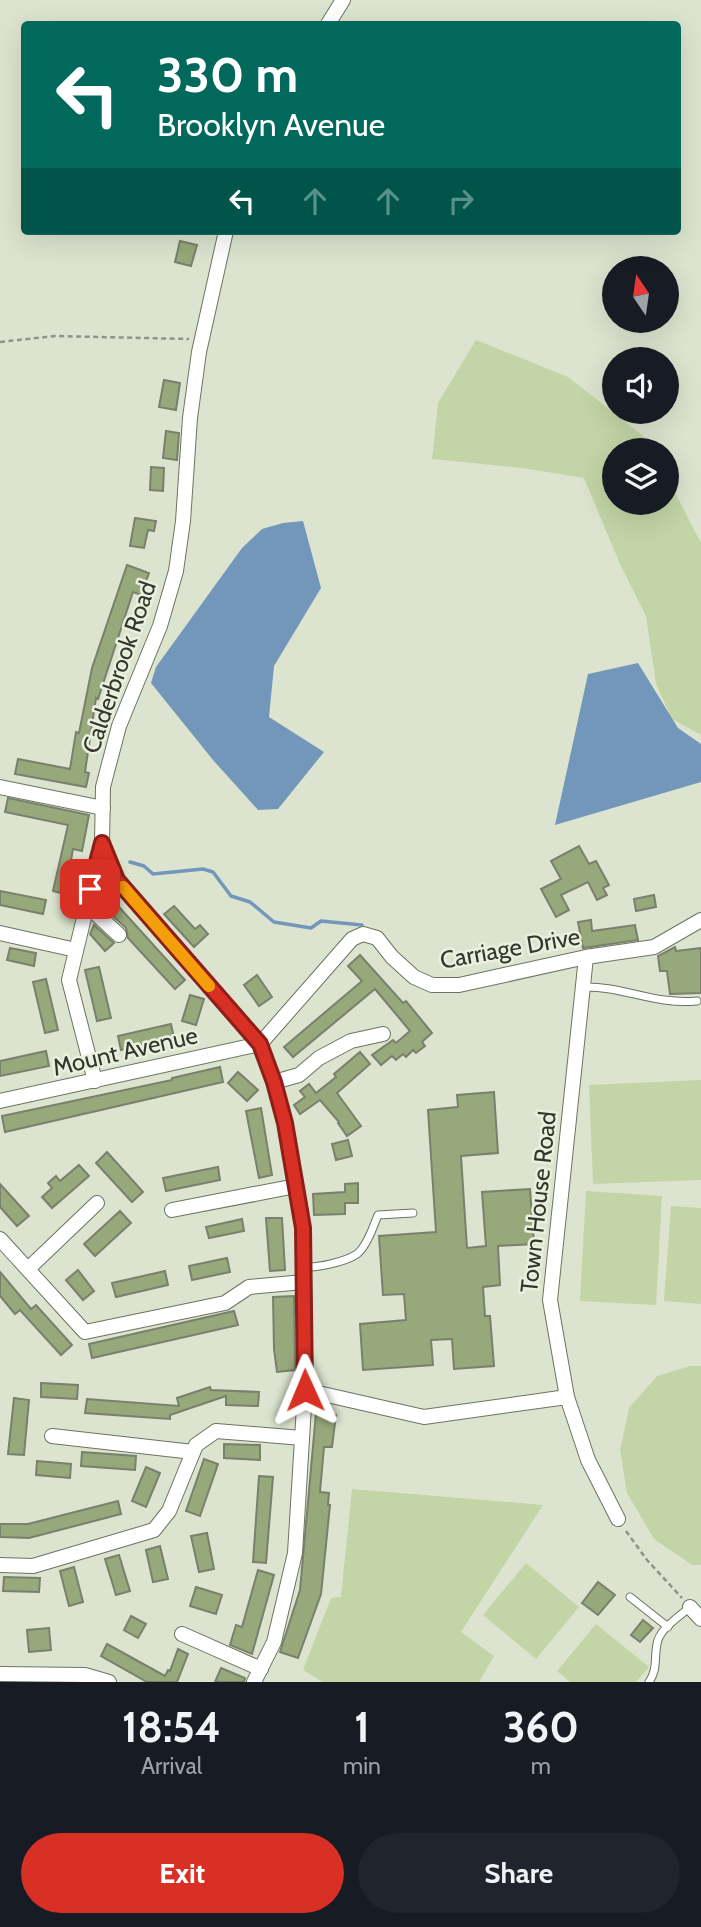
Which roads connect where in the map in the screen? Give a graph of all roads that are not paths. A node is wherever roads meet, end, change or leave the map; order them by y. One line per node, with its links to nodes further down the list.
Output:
1 (343, 0): 2 (street)
2 (330, 21)
3 (225, 235): 5 (street, Calderbrook Road)
4 (0, 787): 5 (street)
5 (103, 808): 6 (street, Calderbrook Road)
6 (102, 843): 7 (street); 16 (street, Calderbrook Road)
7 (86, 908): 10 (street); 11 (street)
8 (701, 920): 12 (street, Carriage Drive)
9 (0, 933): 11 (street)
10 (119, 935)
11 (76, 950): 17 (street)
12 (586, 957): 13 (street, Town House Road); 16 (street, Carriage Drive)
13 (583, 987): 14 (lane); 29 (street, Town House Road)
14 (697, 1001)
15 (383, 1034): 18 (street)
16 (260, 1044): 17 (street, Mount Avenue); 18 (street, Calderbrook Road)
17 (95, 1081): 19 (street, Mount Avenue)
18 (274, 1082): 20 (street, Calderbrook Road)
19 (0, 1101)
20 (296, 1186): 22 (street); 25 (street, Calderbrook Road)
21 (97, 1203): 26 (street)
22 (172, 1210)
23 (413, 1213): 25 (lane)
24 (0, 1238): 26 (street)
25 (303, 1267): 27 (street, Calderbrook Road)
26 (28, 1269): 27 (street)
27 (304, 1282): 28 (street, Calderbrook Road)
28 (305, 1390): 29 (street); 31 (street, Calderbrook Road)
29 (567, 1397): 33 (street, Town House Road)
30 (52, 1436): 32 (street)
31 (302, 1438): 32 (street); 41 (street, Calderbrook Road)
32 (193, 1452): 34 (street)
33 (618, 1519)
34 (0, 1566)
35 (630, 1597): 38 (lane)
36 (690, 1607): 37 (street); 38 (lane)
37 (701, 1619)
38 (668, 1627): 43 (lane)
39 (182, 1634): 41 (street)
40 (0, 1674): 42 (street)
41 (257, 1675)
42 (109, 1682)
43 (649, 1682)

